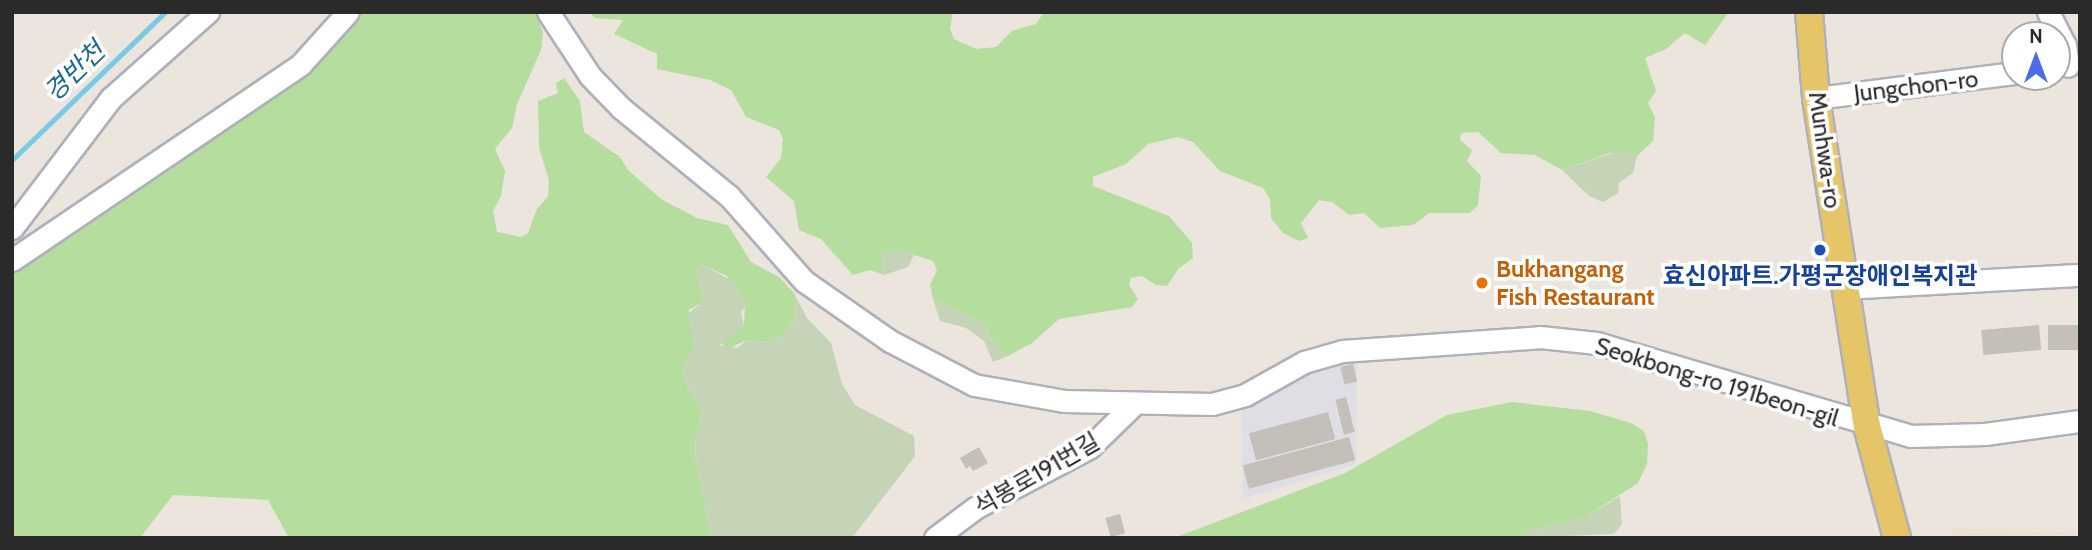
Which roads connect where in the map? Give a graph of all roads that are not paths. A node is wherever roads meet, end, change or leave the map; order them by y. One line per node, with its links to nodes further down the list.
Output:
1 (208, 12): 7 (street)
2 (348, 12): 8 (street)
3 (548, 12): 11 (street, Seokbong-ro 191beon-gil)
4 (1809, 12): 6 (main road, Munhwa-ro)
5 (2001, 75): 6 (street, Jungchon-ro)
6 (1816, 98): 10 (main road, Munhwa-ro)
7 (12, 228)
8 (12, 260)
9 (2080, 275): 10 (street)
10 (1845, 288): 13 (main road, Munhwa-ro)
11 (1134, 404): 13 (street, Seokbong-ro 191beon-gil); 14 (street, 석봉로191번길)
12 (2080, 421): 13 (street, Seokbong-ro 191beon-gil)
13 (1867, 426): 15 (main road, Munhwa-ro)
14 (935, 538)
15 (1897, 538)

